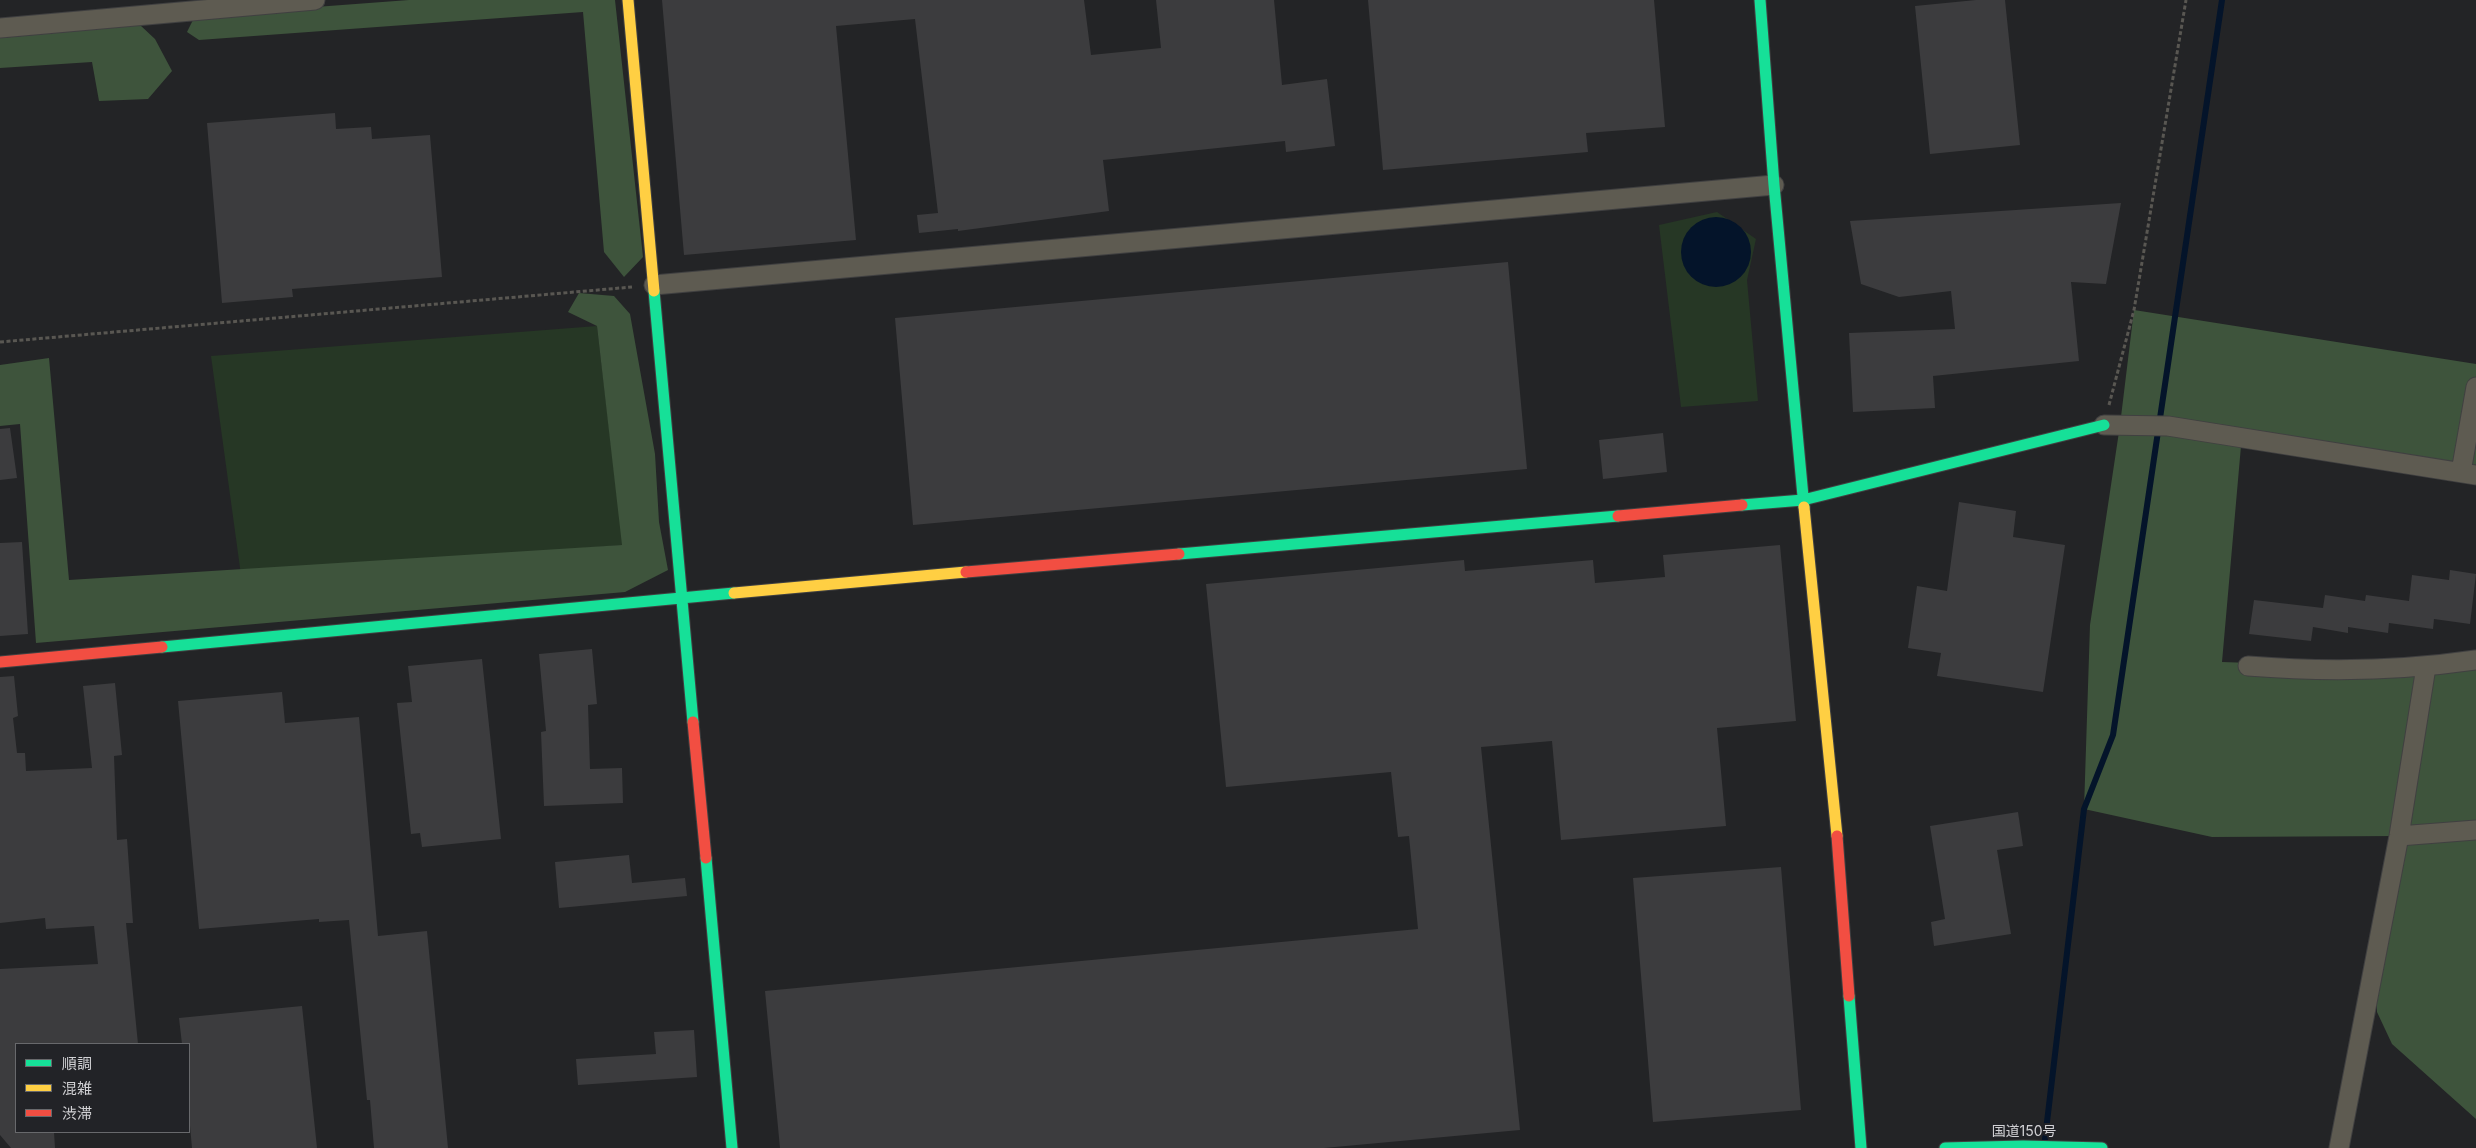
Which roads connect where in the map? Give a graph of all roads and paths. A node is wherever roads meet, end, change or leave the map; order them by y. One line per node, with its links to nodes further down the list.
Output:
1 (315, 0): 5 (street)
2 (628, 0): 7 (main road)
3 (1760, 0): 6 (main road)
4 (2186, 0): 10 (path)
5 (0, 28)
6 (1774, 185): 7 (street); 12 (main road)
7 (654, 285): 8 (path); 13 (main road)
8 (0, 342)
9 (2476, 387): 11 (street)
10 (2104, 425): 11 (street); 12 (main road)
11 (2468, 474)
12 (1803, 500): 13 (main road); 21 (main road)
13 (684, 597): 15 (main road); 20 (main road)
14 (2476, 660): 17 (street)
15 (0, 662)
16 (2248, 666): 17 (street)
17 (2426, 667): 19 (street)
18 (2476, 830): 19 (street)
19 (2399, 836): 24 (street)
20 (732, 1148)
21 (1861, 1148)
22 (1946, 1148): 23 (main road, 国道150号)
23 (2102, 1148)
24 (2339, 1148)

